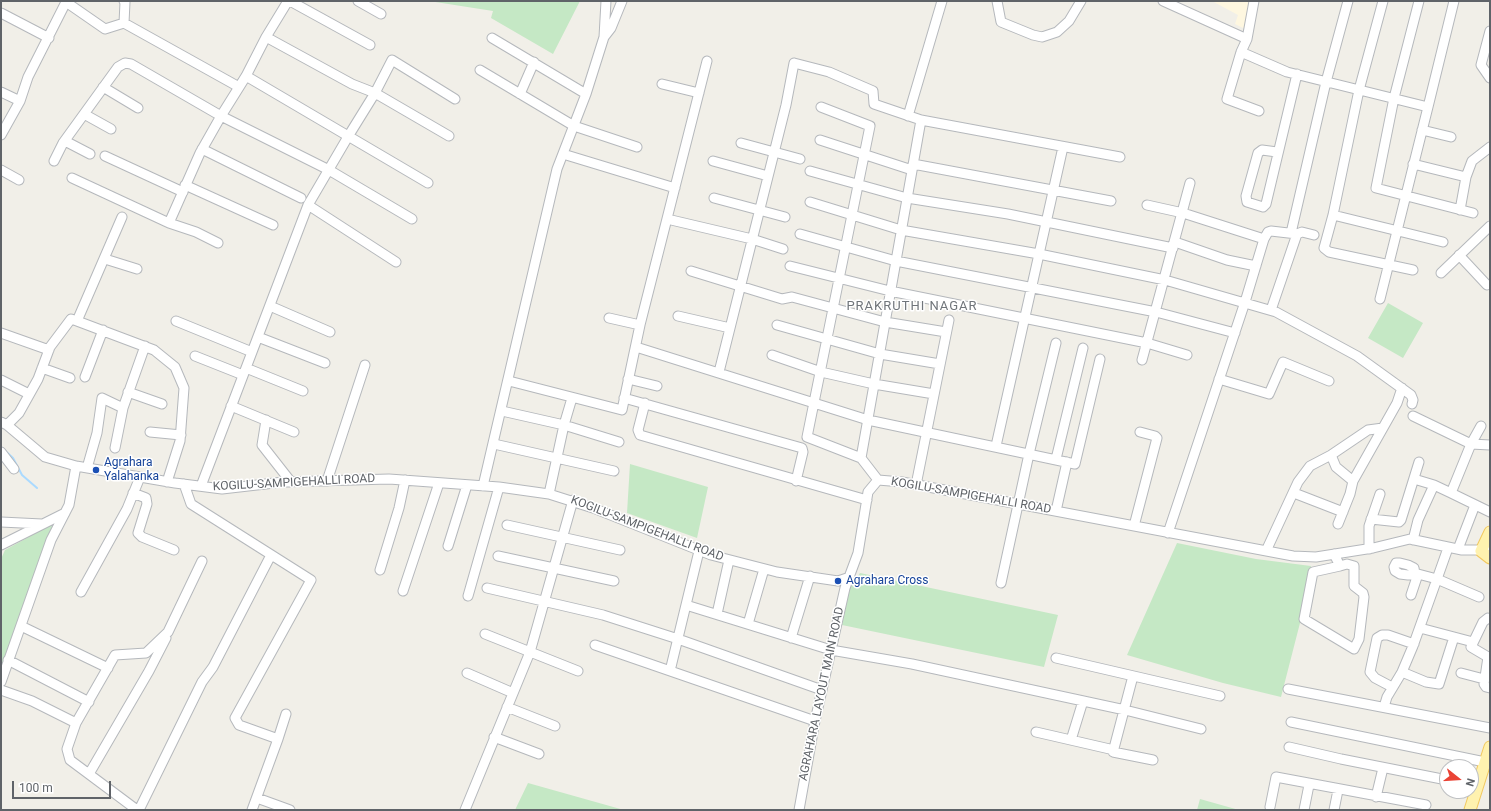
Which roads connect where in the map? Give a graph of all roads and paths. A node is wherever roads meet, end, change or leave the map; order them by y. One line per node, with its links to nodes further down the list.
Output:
1 (66, 1): 18 (street); 22 (street)
2 (124, 1): 18 (street)
3 (289, 1): 20 (street); 25 (street)
4 (358, 1): 17 (street)
5 (606, 1): 21 (street)
6 (622, 1): 21 (street)
7 (942, 1): 52 (street)
8 (997, 1): 9 (street)
9 (1080, 1)
10 (1163, 1): 24 (street)
11 (1348, 1): 33 (street)
12 (1383, 1): 37 (street)
13 (1419, 1): 43 (street)
14 (1454, 1): 46 (street)
15 (1251, 2): 24 (street)
16 (1, 14): 22 (street)
17 (381, 14)
18 (124, 23): 36 (street)
19 (1490, 31): 32 (street)
20 (266, 37): 31 (street); 39 (street)
21 (604, 37): 42 (street)
22 (49, 38): 45 (street)
23 (492, 38): 27 (street)
24 (1247, 39): 26 (street)
25 (370, 45)
26 (1241, 52): 30 (street); 49 (street)
27 (534, 62): 41 (street); 42 (street)
28 (707, 62): 40 (street)
29 (480, 70): 41 (street)
30 (1297, 74): 33 (street); 69 (street)
31 (246, 76): 36 (street); 58 (street)
32 (1490, 78)
33 (1326, 82): 37 (street); 118 (street)
34 (662, 84): 40 (street)
35 (103, 87): 47 (street); 50 (street); 51 (street)
36 (239, 87): 51 (street)
37 (1359, 90): 43 (street); 106 (street)
38 (1, 92): 45 (street)
39 (375, 93): 44 (street); 58 (street); 59 (street)
40 (699, 93): 91 (street)
41 (520, 94): 54 (street)
42 (586, 94): 54 (street)
43 (1394, 98): 46 (street); 93 (street)
44 (455, 99)
45 (20, 101): 57 (street)
46 (1428, 107): 56 (street)
47 (138, 108)
48 (821, 108): 72 (street)
49 (1259, 111)
50 (84, 114): 55 (street); 62 (street)
51 (221, 116): 67 (street); 81 (street)
52 (908, 116): 53 (street); 68 (street)
53 (921, 120): 65 (street); 79 (street)
54 (574, 126): 64 (street); 71 (street)
55 (111, 129)
56 (1422, 130): 60 (street); 78 (street)
57 (1, 134)
58 (349, 135): 81 (street); 87 (street)
59 (449, 136)
60 (1451, 137)
61 (820, 140): 72 (street)
62 (65, 141): 70 (street); 76 (street)
63 (741, 143): 68 (street)
64 (637, 147)
65 (1063, 147): 74 (street); 92 (street)
66 (1490, 147): 84 (street)
67 (202, 149): 90 (street); 94 (street)
68 (774, 152): 75 (street); 83 (street)
69 (1277, 152): 69 (street)
70 (90, 154)
71 (563, 154): 91 (street); 193 (street)
72 (865, 154): 79 (street); 89 (street)
73 (105, 156): 90 (street)
74 (1120, 157)
75 (800, 159)
76 (54, 161)
77 (713, 161): 83 (street)
78 (1413, 164): 84 (street); 93 (street)
79 (912, 167): 92 (street); 96 (street)
80 (1, 170): 86 (street)
81 (329, 170): 99 (street); 109 (street)
82 (810, 171): 89 (street)
83 (768, 176): 101 (street)
84 (1466, 177): 102 (street)
85 (72, 178): 112 (street)
86 (19, 180)
87 (428, 183)
88 (1190, 183): 103 (street)
89 (858, 186): 96 (street); 105 (street)
90 (184, 188): 112 (street); 113 (street)
91 (675, 188): 110 (street)
92 (1053, 191): 97 (street); 111 (street)
93 (1405, 196): 102 (street); 116 (street)
94 (301, 198)
95 (714, 198): 101 (street)
96 (907, 198): 111 (street); 115 (street)
97 (1111, 201)
98 (810, 202): 105 (street)
99 (308, 205): 131 (street); 147 (street)
100 (1147, 205): 103 (street)
101 (760, 210): 108 (street); 120 (street)
102 (1460, 210): 104 (street)
103 (1183, 213): 121 (street); 124 (street)
104 (1473, 213)
105 (852, 215): 115 (street); 125 (street)
106 (1334, 215): 116 (street); 132 (street)
107 (122, 217): 129 (street)
108 (785, 217)
109 (412, 219)
110 (667, 219): 120 (street); 158 (street)
111 (1046, 222): 124 (street); 127 (street)
112 (169, 223): 123 (street)
113 (273, 225)
114 (1489, 228): 128 (street)
115 (901, 230): 127 (street); 130 (street)
116 (1396, 230): 122 (street); 132 (street)
117 (800, 234): 125 (street)
118 (1294, 234): 119 (street); 121 (street); 149 (street)
119 (1314, 235)
120 (752, 239): 126 (street); 143 (street)
121 (1264, 239): 134 (street)
122 (1443, 242)
123 (218, 243)
124 (1174, 245): 134 (street); 140 (street)
125 (846, 247): 130 (street); 139 (street)
126 (783, 250)
127 (1039, 254): 140 (street); 142 (street)
128 (1459, 255): 138 (street); 141 (street)
129 (105, 259): 135 (street); 155 (street)
130 (896, 261): 142 (street); 144 (street)
131 (396, 262)
132 (1388, 264): 136 (street); 145 (street)
133 (790, 266): 139 (street)
134 (1256, 266): 146 (street)
135 (137, 269)
136 (1413, 270)
137 (691, 271): 143 (street)
138 (1441, 273)
139 (840, 277): 144 (street); 148 (street)
140 (1165, 280): 146 (street); 150 (street)
141 (1487, 285)
142 (1032, 286): 150 (street); 153 (street)
143 (740, 287): 148 (street); 160 (street)
144 (890, 291): 153 (street); 157 (street)
145 (1380, 300)
146 (1245, 302): 149 (street); 165 (street)
147 (270, 306): 163 (street); 166 (street)
148 (833, 308): 157 (street); 167 (street)
149 (1271, 310): 197 (street)
150 (1156, 312): 165 (street); 169 (street)
151 (678, 316): 160 (street)
152 (609, 318): 158 (street)
153 (1024, 319): 169 (street); 227 (street)
154 (949, 320): 164 (street)
155 (77, 321): 161 (street); 173 (street)
156 (176, 321): 174 (street)
157 (885, 322): 164 (street); 175 (street)
158 (640, 325): 171 (street)
159 (778, 325): 167 (street)
160 (730, 328): 186 (street)
161 (103, 330): 170 (street); 188 (street)
162 (1, 332): 173 (street)
163 (330, 332)
164 (946, 332): 182 (street)
165 (1235, 333): 191 (street)
166 (258, 337): 174 (street); 181 (street)
167 (827, 340): 175 (street); 187 (street)
168 (1056, 343): 230 (street)
169 (1147, 343): 176 (street); 180 (street)
170 (145, 346): 199 (street); 222 (street)
171 (636, 347): 186 (street); 190 (street)
172 (1083, 348): 234 (street)
173 (49, 350): 184 (street)
174 (252, 352): 185 (street)
175 (880, 354): 182 (street); 195 (street)
176 (1187, 355)
177 (195, 356): 185 (street)
178 (772, 356): 187 (street)
179 (1100, 358): 235 (street)
180 (1142, 360)
181 (325, 363)
182 (940, 364): 201 (street)
183 (365, 365): 245 (street)
184 (42, 368): 189 (street); 200 (street)
185 (244, 372): 198 (street); 208 (street)
186 (719, 372): 204 (street)
187 (820, 372): 195 (street); 204 (street)
188 (85, 377)
189 (70, 378)
190 (628, 379): 196 (street); 203 (street)
191 (1219, 379): 194 (street); 278 (street)
192 (1, 380): 200 (street)
193 (509, 381): 202 (street); 210 (street)
194 (1329, 381)
195 (874, 384): 201 (street); 213 (street)
196 (657, 386)
197 (1402, 388): 207 (street); 217 (street)
198 (303, 391)
199 (128, 392): 206 (street); 209 (street)
200 (29, 394): 214 (street)
201 (934, 394): 218 (street)
202 (572, 398): 203 (street); 215 (street)
203 (624, 398): 205 (street)
204 (814, 402): 213 (street); 233 (street)
205 (645, 403): 246 (street); 246 (street)
206 (162, 404)
207 (1412, 404)
208 (231, 406): 212 (street); 255 (street)
209 (123, 408): 228 (street); 238 (street)
210 (502, 411): 215 (street); 224 (street)
211 (1413, 416): 225 (street)
212 (266, 420): 220 (street); 249 (street)
213 (868, 420): 218 (street); 233 (street)
214 (4, 424): 237 (street, KOGILU-SAMPIGEHALLI ROAD)
215 (564, 425): 223 (street); 232 (street)
216 (1481, 426): 225 (street)
217 (1383, 428): 231 (street); 247 (street)
218 (927, 431): 227 (street); 253 (street)
219 (150, 432): 222 (street)
220 (294, 432)
221 (1140, 432): 276 (street)
222 (181, 435): 248 (street)
223 (619, 442)
224 (494, 444): 232 (street); 256 (street)
225 (1471, 444): 226 (street); 260 (street)
226 (1490, 445)
227 (996, 446): 230 (street)
228 (115, 448)
229 (1, 452): 239 (street)
230 (1029, 454): 234 (street); 265 (street)
231 (1331, 455): 247 (street); 258 (street)
232 (557, 458): 240 (street); 261 (street)
233 (861, 458): 244 (street)
234 (1056, 460): 235 (street)
235 (1067, 462): 267 (street)
236 (1419, 462): 242 (street)
237 (76, 466): 238 (street, KOGILU-SAMPIGEHALLI ROAD); 270 (street)
238 (87, 468): 241 (street, KOGILU-SAMPIGEHALLI ROAD)
239 (14, 469)
240 (614, 471)
241 (140, 477): 248 (street, KOGILU-SAMPIGEHALLI ROAD); 259 (street)
242 (1414, 479): 254 (street); 271 (street)
243 (405, 480): 245 (street, KOGILU-SAMPIGEHALLI ROAD); 250 (street, KOGILU-SAMPIGEHALLI ROAD); 298 (street)
244 (878, 480): 253 (street, KOGILU-SAMPIGEHALLI ROAD); 264 (street, KOGILU-SAMPIGEHALLI ROAD)
245 (327, 481): 249 (street, KOGILU-SAMPIGEHALLI ROAD)
246 (796, 481): 264 (street)
247 (1353, 481): 268 (street)
248 (167, 482): 251 (street, KOGILU-SAMPIGEHALLI ROAD)
249 (291, 482): 255 (street, KOGILU-SAMPIGEHALLI ROAD)
250 (439, 483): 252 (street, KOGILU-SAMPIGEHALLI ROAD); 305 (street)
251 (184, 484): 255 (street, KOGILU-SAMPIGEHALLI ROAD); 291 (street)
252 (467, 485): 256 (street, KOGILU-SAMPIGEHALLI ROAD); 282 (street)
253 (916, 485): 265 (street, KOGILU-SAMPIGEHALLI ROAD)
254 (1434, 485): 260 (street); 280 (street)
255 (201, 486)
256 (483, 486): 257 (street, KOGILU-SAMPIGEHALLI ROAD)
257 (500, 487): 261 (street, KOGILU-SAMPIGEHALLI ROAD); 308 (street)
258 (1294, 492): 268 (street); 288 (street)
259 (134, 493): 285 (street); 306 (street)
260 (1451, 493): 266 (street)
261 (550, 494): 263 (street, KOGILU-SAMPIGEHALLI ROAD)
262 (1380, 494): 271 (street)
263 (573, 500): 279 (street); 287 (street, KOGILU-SAMPIGEHALLI ROAD)
264 (867, 500): 300 (street, KOGILU-SAMPIGEHALLI ROAD)
265 (1020, 504): 267 (street, KOGILU-SAMPIGEHALLI ROAD); 303 (street)
266 (1475, 505): 269 (street); 283 (street)
267 (1056, 511): 276 (street, KOGILU-SAMPIGEHALLI ROAD)
268 (1343, 512): 274 (street)
269 (1490, 512)
270 (65, 513): 273 (street); 315 (street)
271 (1371, 519): 284 (street)
272 (1, 522): 273 (street)
273 (42, 524): 281 (street)
274 (1338, 524)
275 (507, 525): 279 (street)
276 (1134, 526): 278 (street, KOGILU-SAMPIGEHALLI ROAD)
277 (1490, 532): 289 (main road)
278 (1168, 533): 288 (street, KOGILU-SAMPIGEHALLI ROAD)
279 (563, 538): 286 (street); 296 (street)
280 (1413, 540): 283 (street, KOGILU-SAMPIGEHALLI ROAD); 284 (street, KOGILU-SAMPIGEHALLI ROAD)
281 (1, 545)
282 (448, 546)
283 (1453, 548): 289 (street, KOGILU-SAMPIGEHALLI ROAD); 301 (street)
284 (1370, 549): 290 (street, KOGILU-SAMPIGEHALLI ROAD)
285 (174, 550)
286 (620, 550)
287 (699, 551): 293 (street, KOGILU-SAMPIGEHALLI ROAD); 311 (street)
288 (1266, 551): 290 (street, KOGILU-SAMPIGEHALLI ROAD)
289 (1488, 551)
290 (1334, 554): 295 (street)
291 (271, 555): 359 (street); 379 (street)
292 (498, 556): 296 (street)
293 (729, 560): 297 (street, KOGILU-SAMPIGEHALLI ROAD); 312 (street)
294 (202, 561): 317 (street)
295 (1340, 566): 295 (street)
296 (554, 568): 302 (street); 310 (street)
297 (764, 569): 299 (street, KOGILU-SAMPIGEHALLI ROAD); 314 (street)
298 (380, 570)
299 (810, 576): 300 (street, KOGILU-SAMPIGEHALLI ROAD); 320 (street)
300 (847, 578): 325 (street, AGRAHARA LAYOUT MAIN ROAD)
301 (1437, 579): 307 (street); 309 (street); 316 (street)
302 (614, 581)
303 (1001, 583)
304 (486, 588): 310 (street)
305 (404, 591)
306 (81, 592)
307 (1411, 595)
308 (468, 596)
309 (1479, 597)
310 (545, 600): 321 (street); 326 (street)
311 (686, 605): 312 (street); 321 (street)
312 (717, 614): 314 (street)
313 (1490, 619): 322 (street)
314 (748, 624): 320 (street)
315 (21, 626): 328 (street); 329 (street)
316 (1420, 628): 319 (street); 323 (street)
317 (168, 632): 329 (street); 368 (street)
318 (485, 634): 326 (street)
319 (1454, 637): 322 (street); 332 (street)
320 (791, 638): 325 (street)
321 (678, 639): 331 (street); 342 (street)
322 (1472, 642): 336 (street)
323 (1414, 644): 332 (street); 338 (street)
324 (595, 645): 331 (street)
325 (831, 650): 342 (street, AGRAHARA LAYOUT MAIN ROAD); 345 (street)
326 (530, 652): 330 (street); 343 (street)
327 (1056, 658): 335 (street)
328 (8, 660): 337 (street); 346 (street)
329 (108, 668): 346 (street)
330 (578, 670)
331 (670, 671): 351 (street)
332 (1402, 672): 338 (street)
333 (467, 673): 343 (street)
334 (1461, 673): 336 (street)
335 (1133, 676): 344 (street); 349 (street)
336 (1484, 679): 339 (street)
337 (1, 682)
338 (1392, 687): 348 (street)
339 (1490, 688)
340 (1288, 689): 348 (street)
341 (1, 690): 353 (street)
342 (822, 690): 351 (street, AGRAHARA LAYOUT MAIN ROAD)
343 (513, 693): 347 (street)
344 (1220, 696)
345 (1083, 701): 349 (street); 360 (street)
346 (89, 702): 353 (street)
347 (507, 707): 354 (street); 358 (street)
348 (1384, 707): 355 (street)
349 (1125, 710): 356 (street); 363 (street)
350 (286, 714): 359 (street)
351 (816, 721): 378 (street, AGRAHARA LAYOUT MAIN ROAD)
352 (1291, 722): 366 (street)
353 (76, 723): 368 (street)
354 (555, 726)
355 (1490, 728)
356 (1202, 729)
357 (1036, 732): 360 (street)
358 (494, 737): 364 (street); 382 (street)
359 (278, 738): 374 (street)
360 (1071, 740): 363 (street)
361 (1289, 747): 367 (street)
362 (1490, 747): 366 (main road)
363 (1114, 750): 365 (street)
364 (539, 754)
365 (1153, 760)
366 (1488, 767): 370 (main road); 386 (main road)
367 (1383, 768): 369 (street); 373 (street)
368 (89, 774): 379 (street)
369 (1439, 778)
370 (1479, 779)
371 (1309, 784): 372 (street); 377 (street); 383 (street)
372 (1338, 790): 373 (street); 384 (street)
373 (1376, 797): 376 (street)
374 (257, 798): 380 (street); 381 (street)
375 (1472, 799): 385 (main road)
376 (1426, 805)
377 (1270, 807)
378 (801, 809)
379 (138, 810)
380 (252, 810)
381 (290, 810)
382 (465, 810)
383 (1304, 810)
384 (1334, 810)
385 (1470, 810)
386 (1477, 810)

